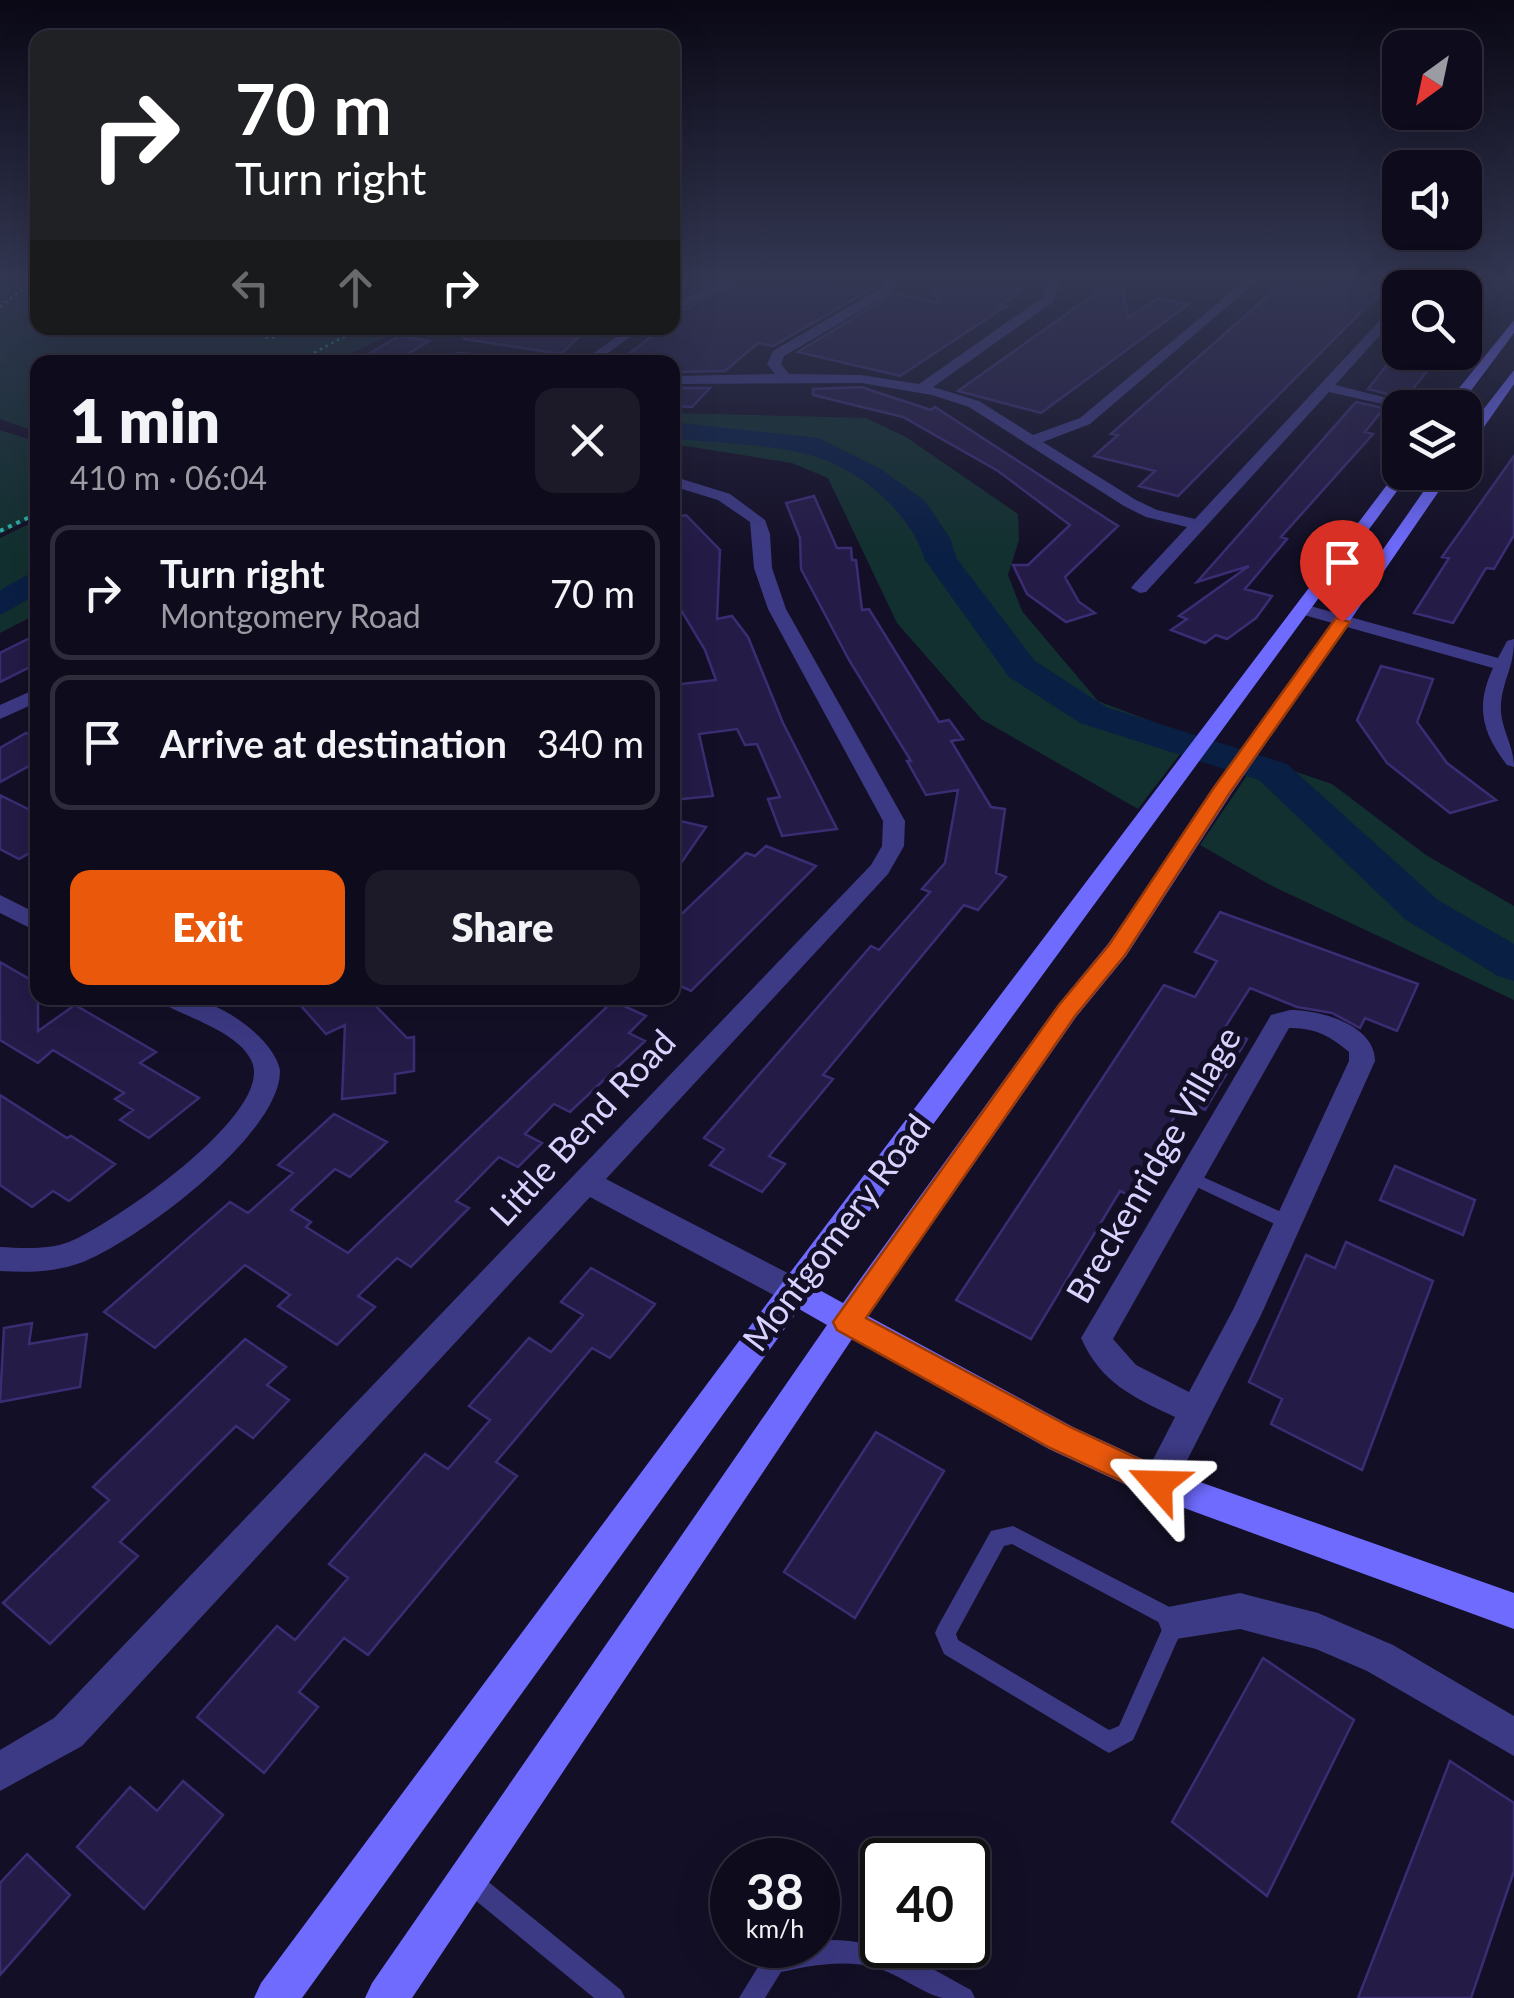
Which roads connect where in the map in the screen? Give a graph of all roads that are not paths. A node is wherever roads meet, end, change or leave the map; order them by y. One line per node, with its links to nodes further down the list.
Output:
1 (778, 369): 7 (street)
2 (949, 369): 10 (street)
3 (1146, 369): 14 (street)
4 (1343, 369): 9 (street)
5 (1480, 369): 11 (main road)
6 (1514, 374): 13 (main road)
7 (784, 376): 8 (street); 10 (street)
8 (680, 380)
9 (1327, 387): 12 (street); 18 (street)
10 (922, 388): 14 (street)
11 (1464, 390)
12 (1382, 399)
13 (1482, 420)
14 (1032, 441): 18 (street)
15 (680, 483): 31 (street, Little Bend Road)
16 (1391, 490): 20 (main road, Montgomery Road)
17 (1433, 490): 21 (main road, Montgomery Road)
18 (1199, 525): 19 (street)
19 (1140, 588)
20 (1303, 610): 21 (street); 34 (main road, Montgomery Road)
21 (1342, 622): 23 (street); 35 (main road, Montgomery Road)
22 (1514, 645): 23 (street)
23 (1504, 666): 26 (street)
24 (30, 698): 25 (street)
25 (0, 714)
26 (1514, 762)
27 (0, 904): 28 (street)
28 (30, 920)
29 (185, 1005): 33 (street)
30 (1187, 1176): 32 (lane); 32 (street, Breckenridge Village); 36 (street, Breckenridge Village)
31 (585, 1181): 34 (street); 41 (street, Little Bend Road)
32 (1289, 1223): 36 (street)
33 (0, 1259)
34 (794, 1291): 35 (main road); 43 (main road, Montgomery Road)
35 (847, 1322): 37 (main road); 42 (main road, Montgomery Road)
36 (1196, 1411): 37 (street)
37 (1158, 1484): 38 (main road)
38 (1514, 1611)
39 (1176, 1621): 39 (lane); 40 (street)
40 (1514, 1737)
41 (0, 1772)
42 (468, 1879): 44 (main road, Montgomery Road); 45 (lane)
43 (276, 1998)
44 (386, 1998)
45 (614, 1998)
46 (751, 1998): 47 (lane)
47 (962, 1998)

